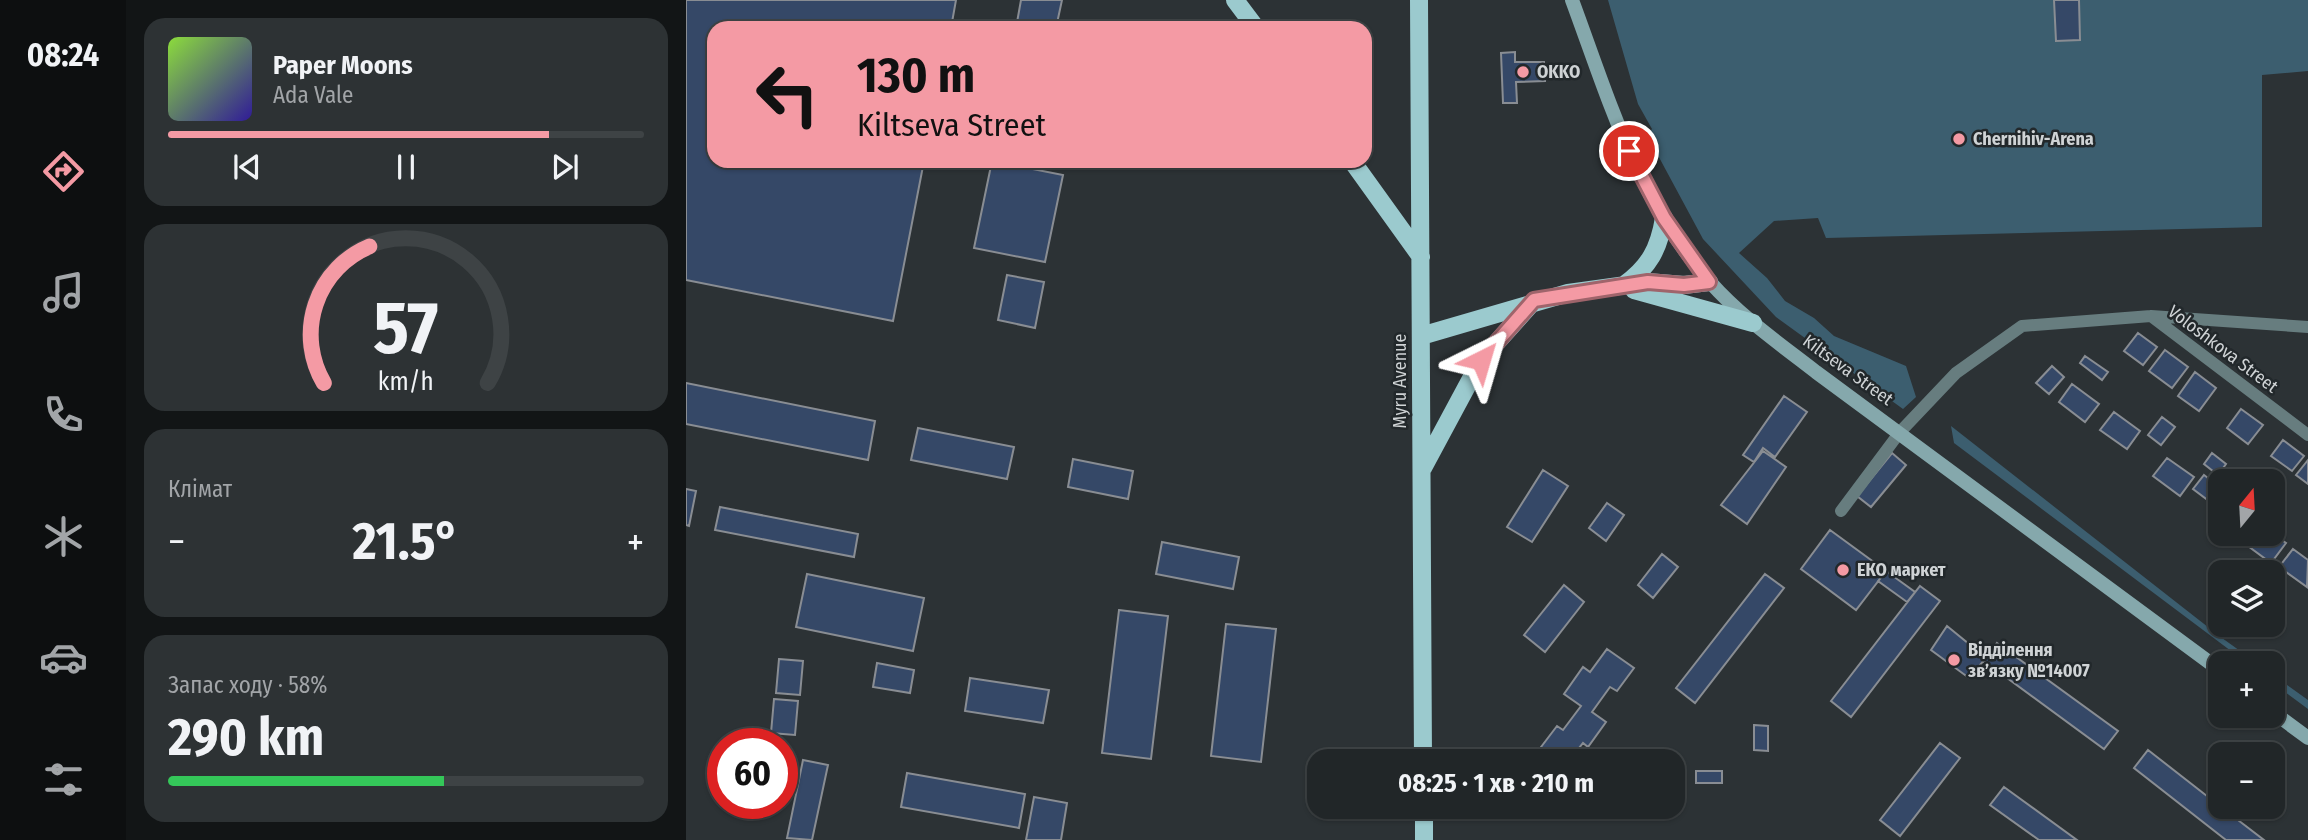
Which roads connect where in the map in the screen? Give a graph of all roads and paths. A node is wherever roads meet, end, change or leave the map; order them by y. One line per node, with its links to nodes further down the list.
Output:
1 (1236, 0): 4 (main road)
2 (1419, 0): 7 (main road, Myru Avenue)
3 (1572, 0): 6 (main road, Kiltseva Street)
4 (1251, 21)
5 (1357, 168): 7 (main road)
6 (1664, 218): 8 (main road, Kiltseva Street); 9 (main road)
7 (1421, 257): 14 (main road, Myru Avenue)
8 (1709, 282): 9 (main road); 12 (main road, Kiltseva Street)
9 (1621, 287): 10 (main road); 12 (main road)
10 (1534, 300): 14 (main road); 17 (main road)
11 (2151, 316): 13 (street); 15 (street); 16 (street, Voloshkova Street)
12 (1753, 323): 15 (main road, Kiltseva Street)
13 (2308, 327)
14 (1421, 336): 17 (main road, Myru Avenue)
15 (1900, 432): 18 (street); 19 (main road, Kiltseva Street)
16 (2308, 435)
17 (1421, 471): 22 (main road, Myru Avenue)
18 (1841, 511)
19 (2208, 661)
20 (2285, 721): 21 (main road)
21 (2308, 738)
22 (1423, 749)
23 (1423, 819): 24 (main road)
24 (1424, 840)

